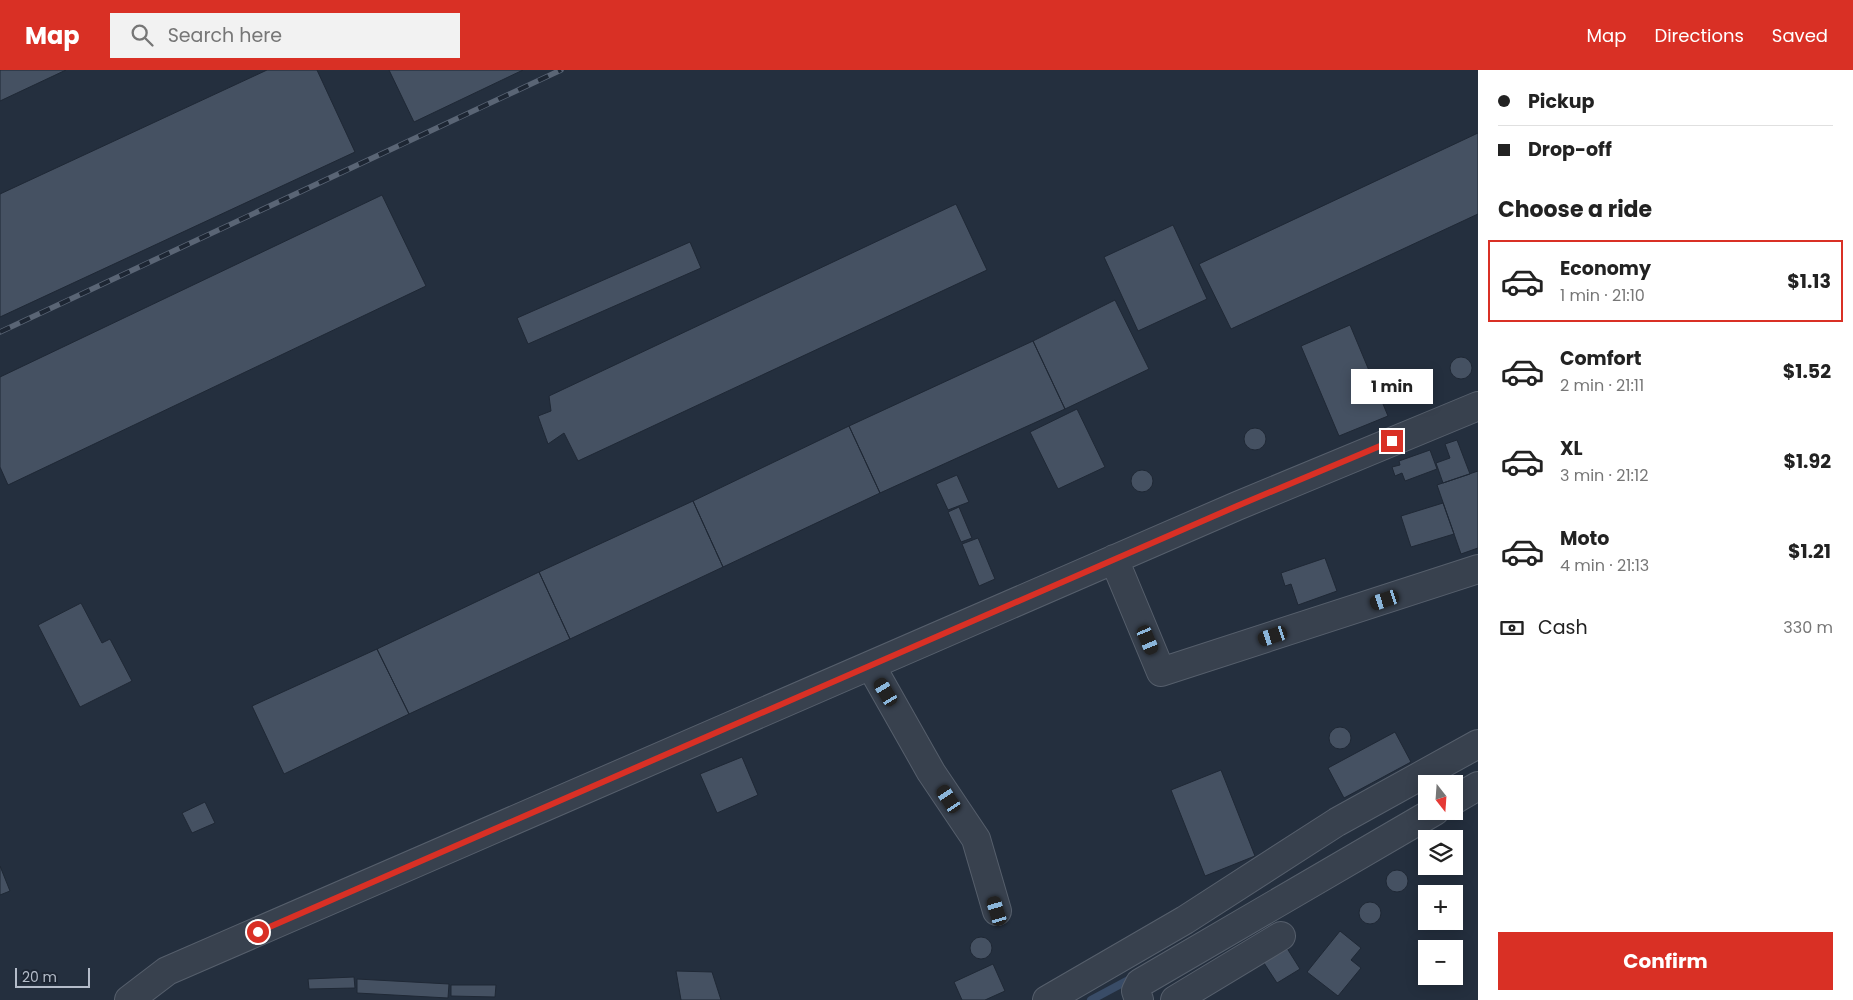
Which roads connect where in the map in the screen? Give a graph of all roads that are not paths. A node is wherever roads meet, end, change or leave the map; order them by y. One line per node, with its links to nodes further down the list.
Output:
1 (1478, 406): 2 (street)
2 (1114, 560): 3 (street); 4 (street)
3 (1478, 569)
4 (871, 666): 9 (street); 11 (street)
5 (1478, 744): 12 (street)
6 (1478, 786): 7 (street)
7 (1463, 795)
8 (1420, 820): 13 (street)
9 (997, 911)
10 (1281, 936): 14 (street)
11 (129, 1000)
12 (1047, 1000)
13 (1139, 1000)
14 (1175, 1000)

